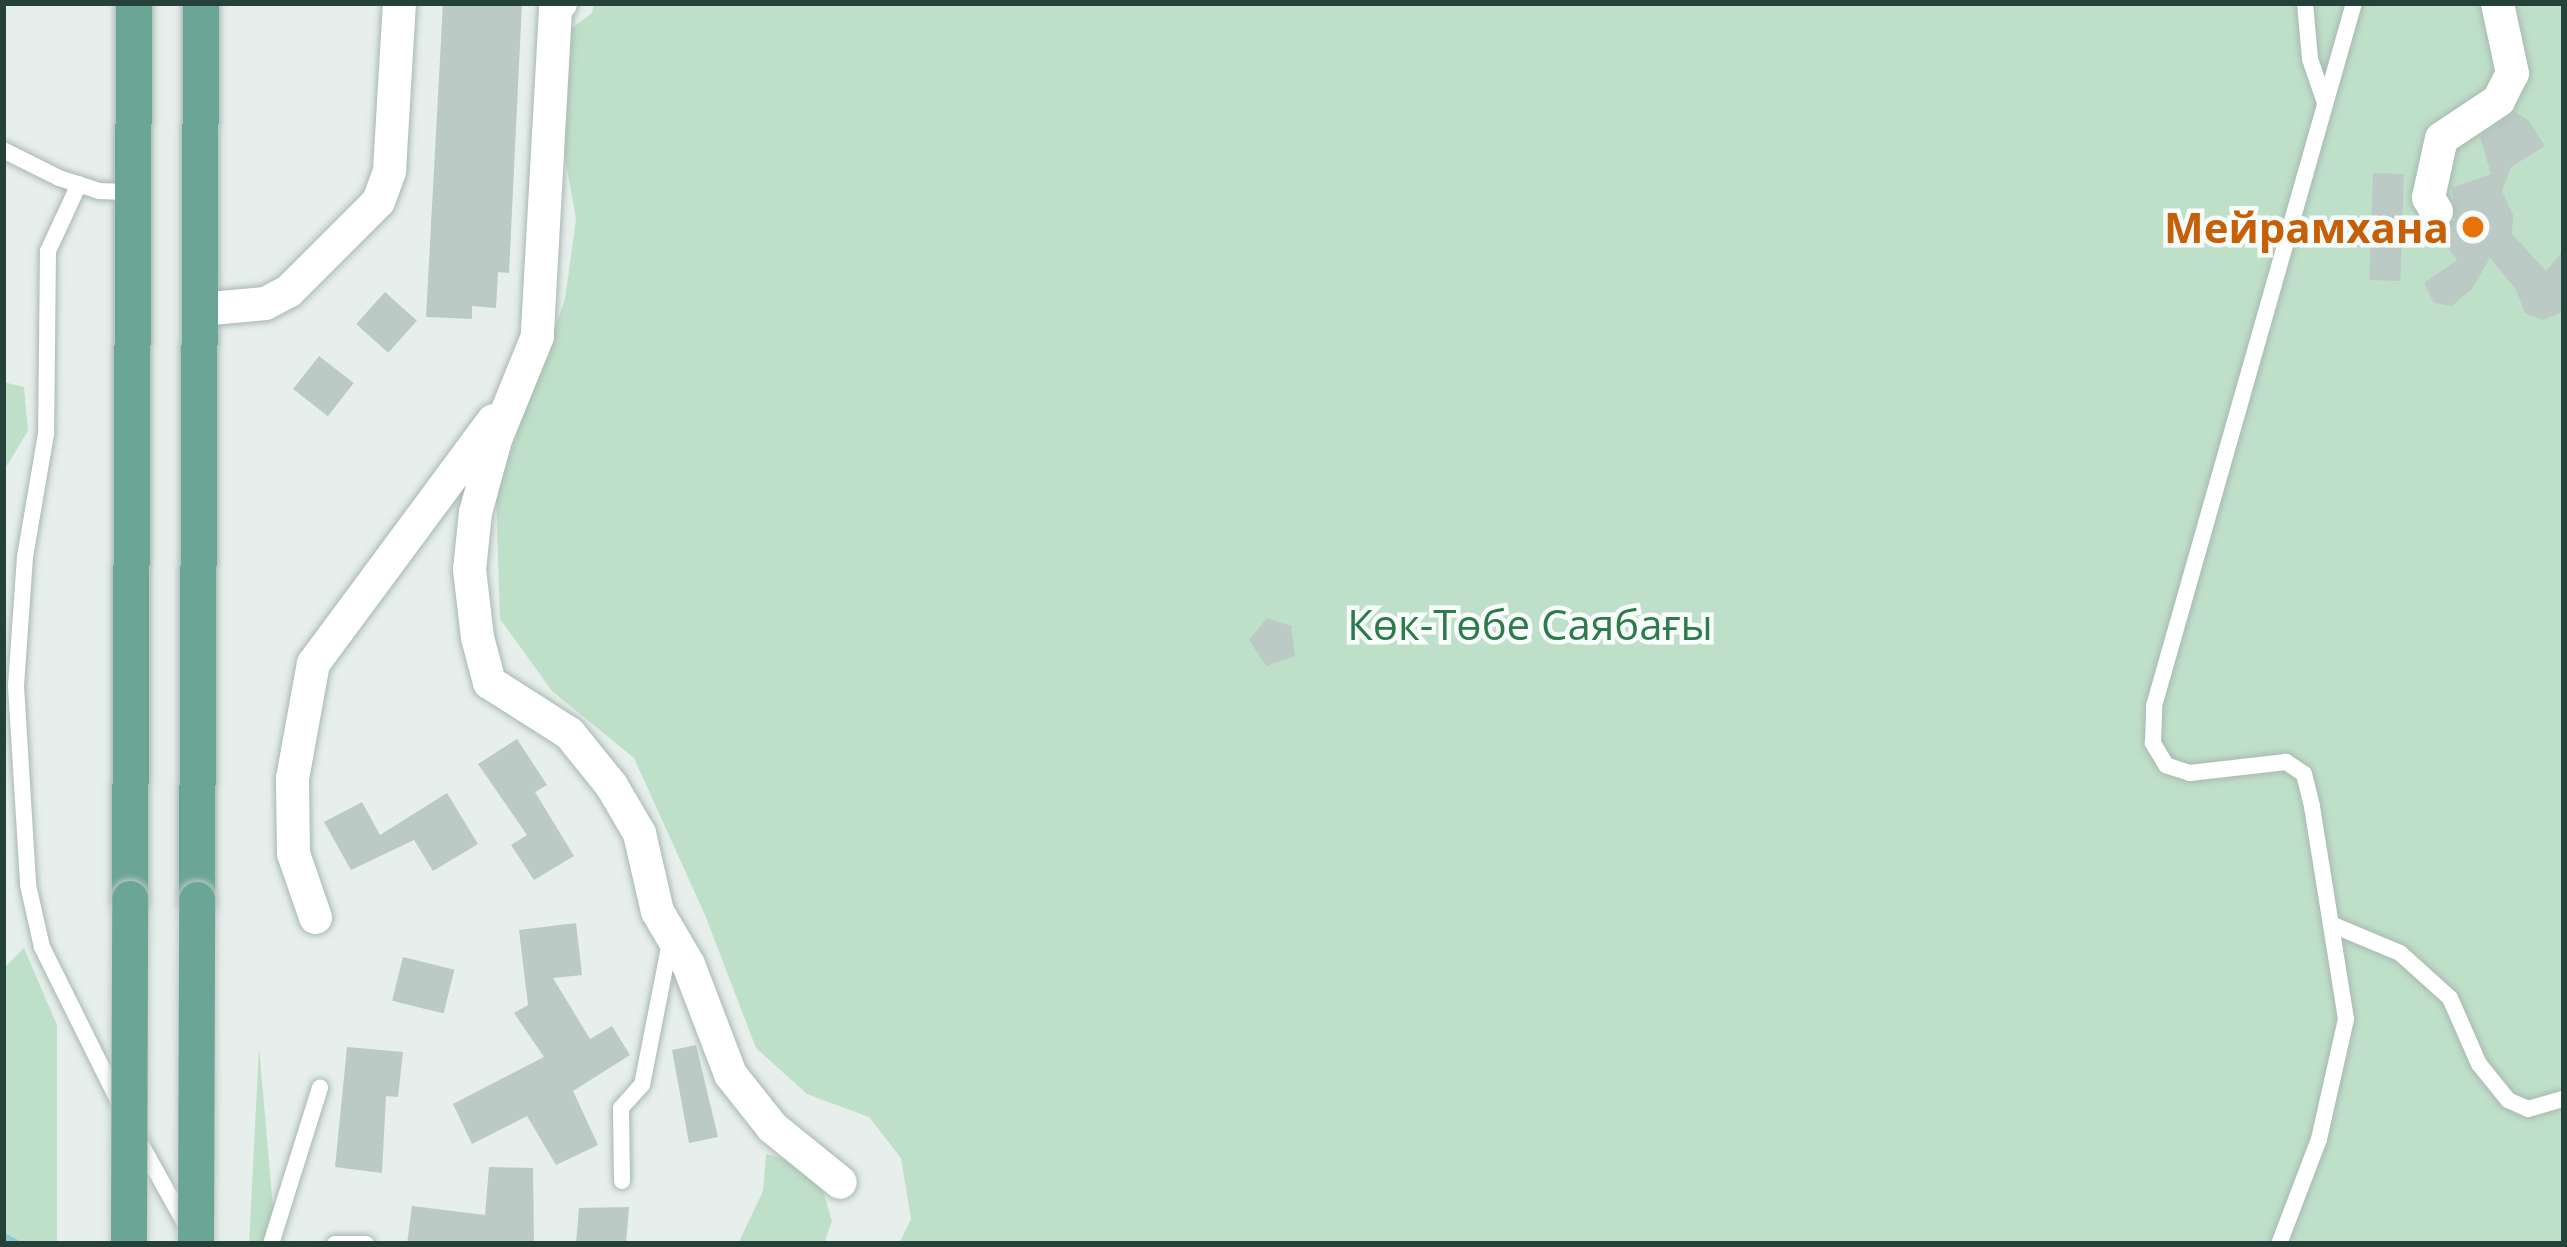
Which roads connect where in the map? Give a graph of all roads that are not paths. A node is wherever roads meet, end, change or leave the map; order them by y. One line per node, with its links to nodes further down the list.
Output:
1 (134, 3): 11 (main road)
2 (201, 3): 13 (main road)
3 (399, 3): 13 (street)
4 (560, 3): 14 (street)
5 (2306, 3): 8 (lane)
6 (2354, 3): 8 (lane)
7 (2497, 3): 12 (street)
8 (2325, 104): 16 (lane)
9 (3, 150): 10 (lane)
10 (79, 184): 11 (lane); 23 (lane)
11 (133, 193): 22 (main road, bridge)
12 (2436, 211)
13 (200, 309): 23 (main road, bridge)
14 (509, 402): 15 (street); 17 (street)
15 (315, 917)
16 (2333, 925): 19 (lane); 27 (lane)
17 (671, 935): 20 (lane); 21 (street)
18 (320, 1088): 24 (lane)
19 (2564, 1099)
20 (622, 1181)
21 (840, 1182)
22 (129, 1244)
23 (197, 1244)
24 (271, 1244)
25 (335, 1244): 26 (lane)
26 (366, 1244)
27 (2279, 1244)

